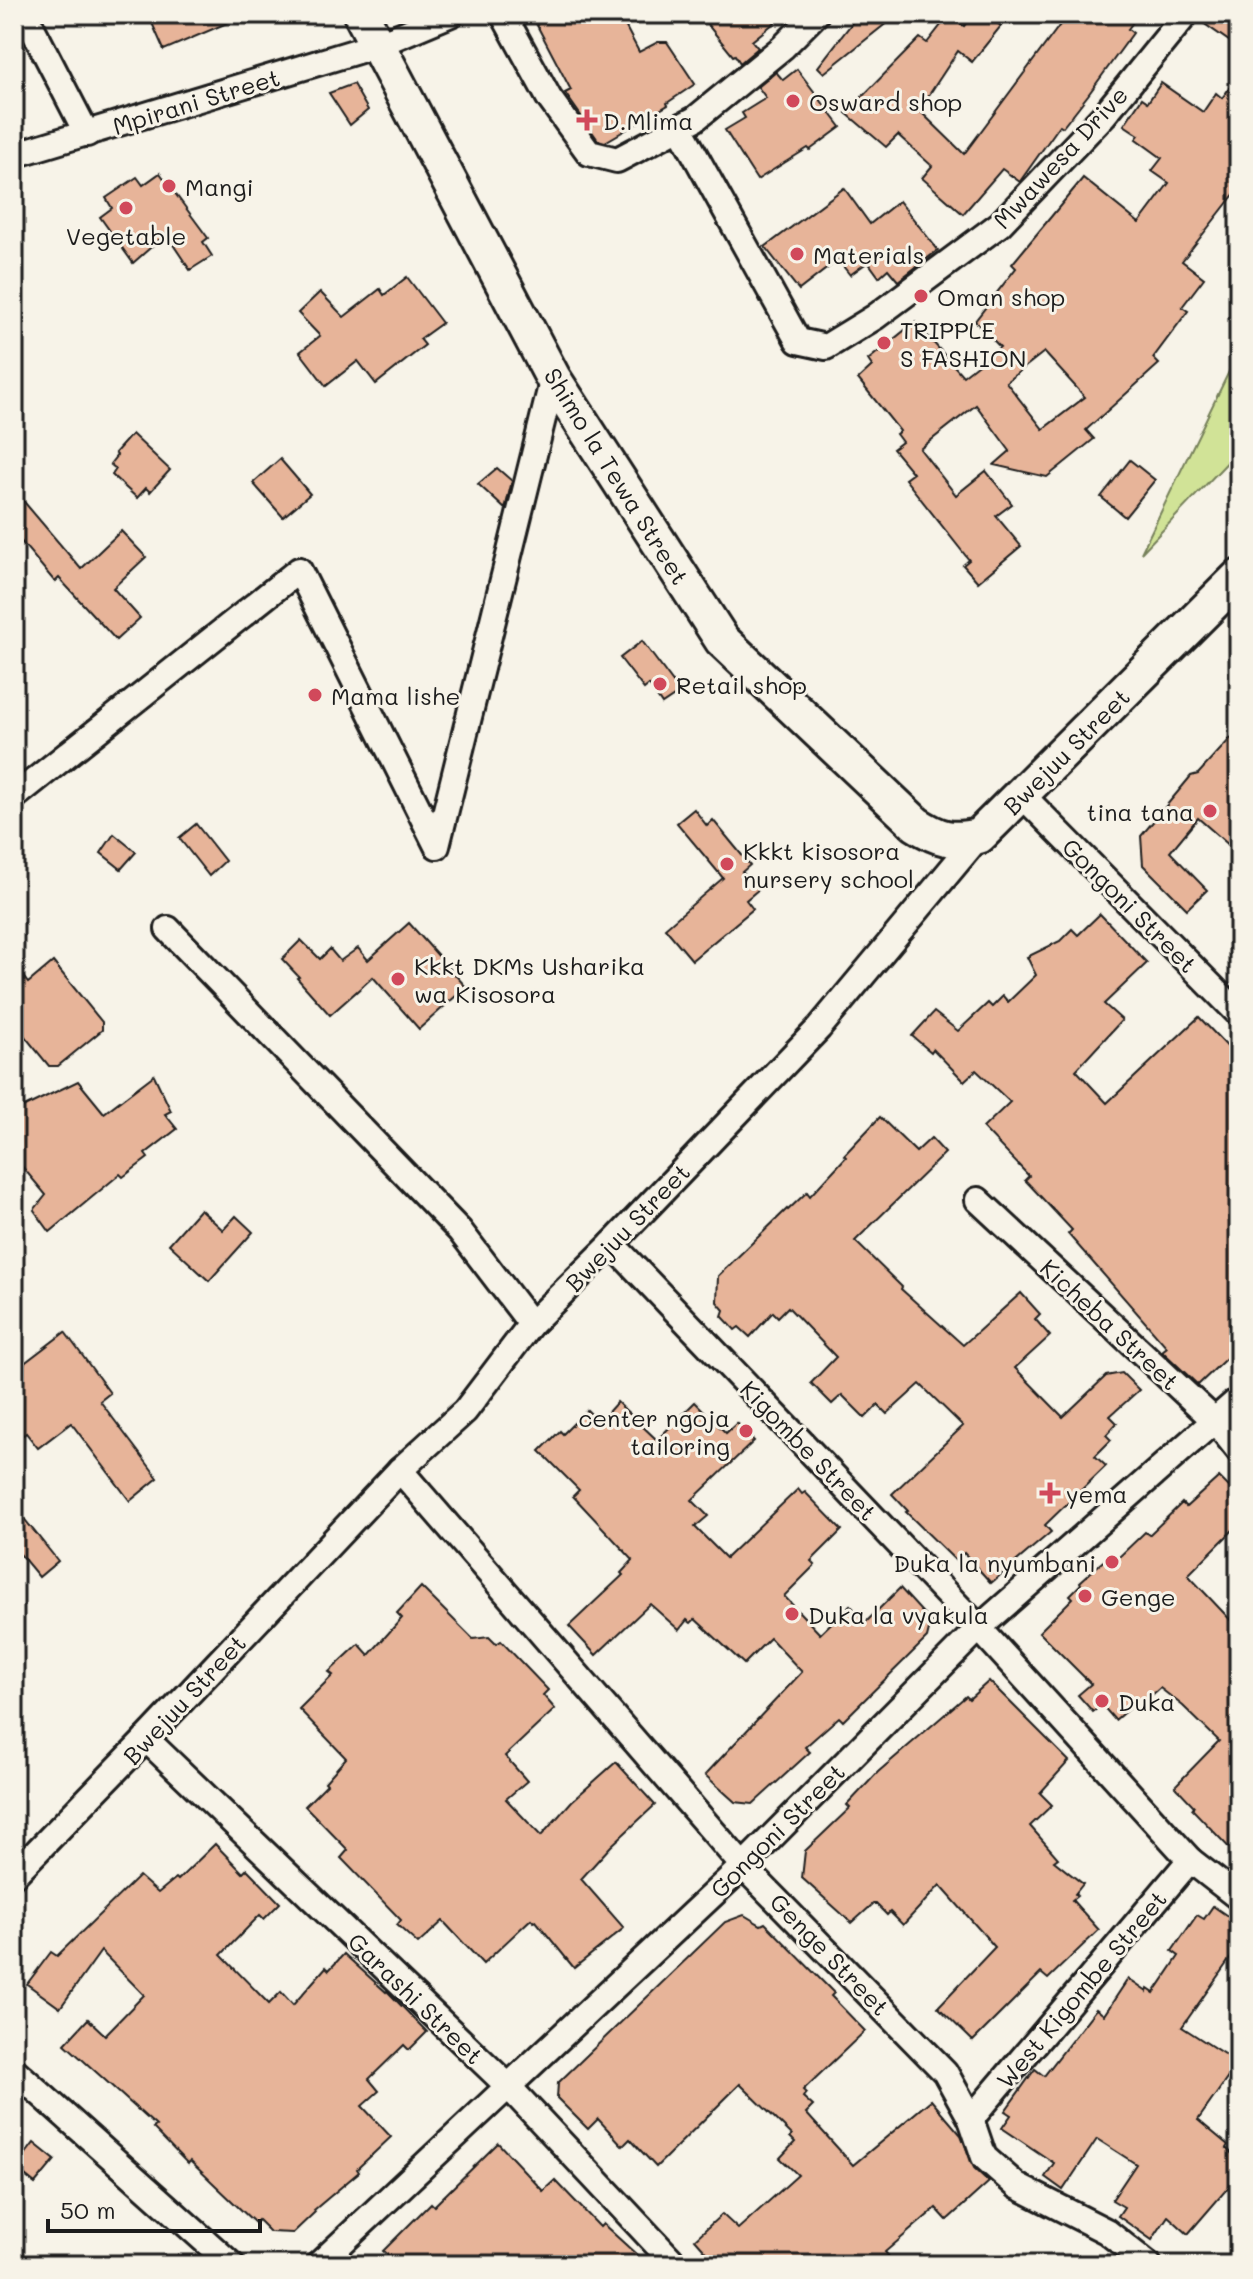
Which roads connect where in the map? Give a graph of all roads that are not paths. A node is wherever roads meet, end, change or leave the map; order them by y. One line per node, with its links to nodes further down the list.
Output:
1 (25, 14): 9 (street)
2 (361, 14): 7 (street, Shimo la Tewa Street)
3 (451, 14): 7 (street, Mpirani Street)
4 (503, 14): 8 (street)
5 (816, 14): 8 (street)
6 (1186, 14): 8 (street, Mwawesa Drive)
7 (377, 45): 9 (street, Mpirani Street); 11 (street, Shimo la Tewa Street)
8 (680, 128)
9 (87, 134): 10 (street, Mpirani Street)
10 (14, 155)
11 (553, 378): 14 (street); 15 (street, Shimo la Tewa Street)
12 (1239, 577): 13 (street, Bwejuu Street)
13 (1022, 795): 15 (street, Bwejuu Street); 17 (street, Gongoni Street)
14 (14, 797)
15 (979, 836): 19 (street, Bwejuu Street)
16 (168, 929): 20 (street)
17 (1239, 1014)
18 (978, 1200): 22 (street, Kicheba Street)
19 (612, 1244): 20 (street, Bwejuu Street); 25 (street, Kigombe Street)
20 (531, 1324): 24 (street, Bwejuu Street)
21 (1239, 1399): 22 (street, Gongoni Street)
22 (1215, 1421): 23 (street, Kicheba Street); 25 (street, Gongoni Street)
23 (1239, 1451)
24 (400, 1470): 26 (street, Bwejuu Street); 28 (street, Genge Street)
25 (979, 1628): 27 (street, Kigombe Street); 28 (street, Gongoni Street)
26 (146, 1739): 29 (street, Bwejuu Street); 32 (street, Garashi Street)
27 (1190, 1860): 30 (street, Kigombe Street); 33 (street, West Kigombe Street)
28 (743, 1866): 32 (street, Gongoni Street); 33 (street, Genge Street)
29 (14, 1875)
30 (1239, 1898)
31 (14, 2070): 34 (street)
32 (508, 2086): 35 (street, Gongoni Street); 36 (street, Garashi Street)
33 (971, 2119): 37 (street, Genge Street)
34 (232, 2265)
35 (318, 2265)
36 (676, 2265)
37 (1149, 2265)

